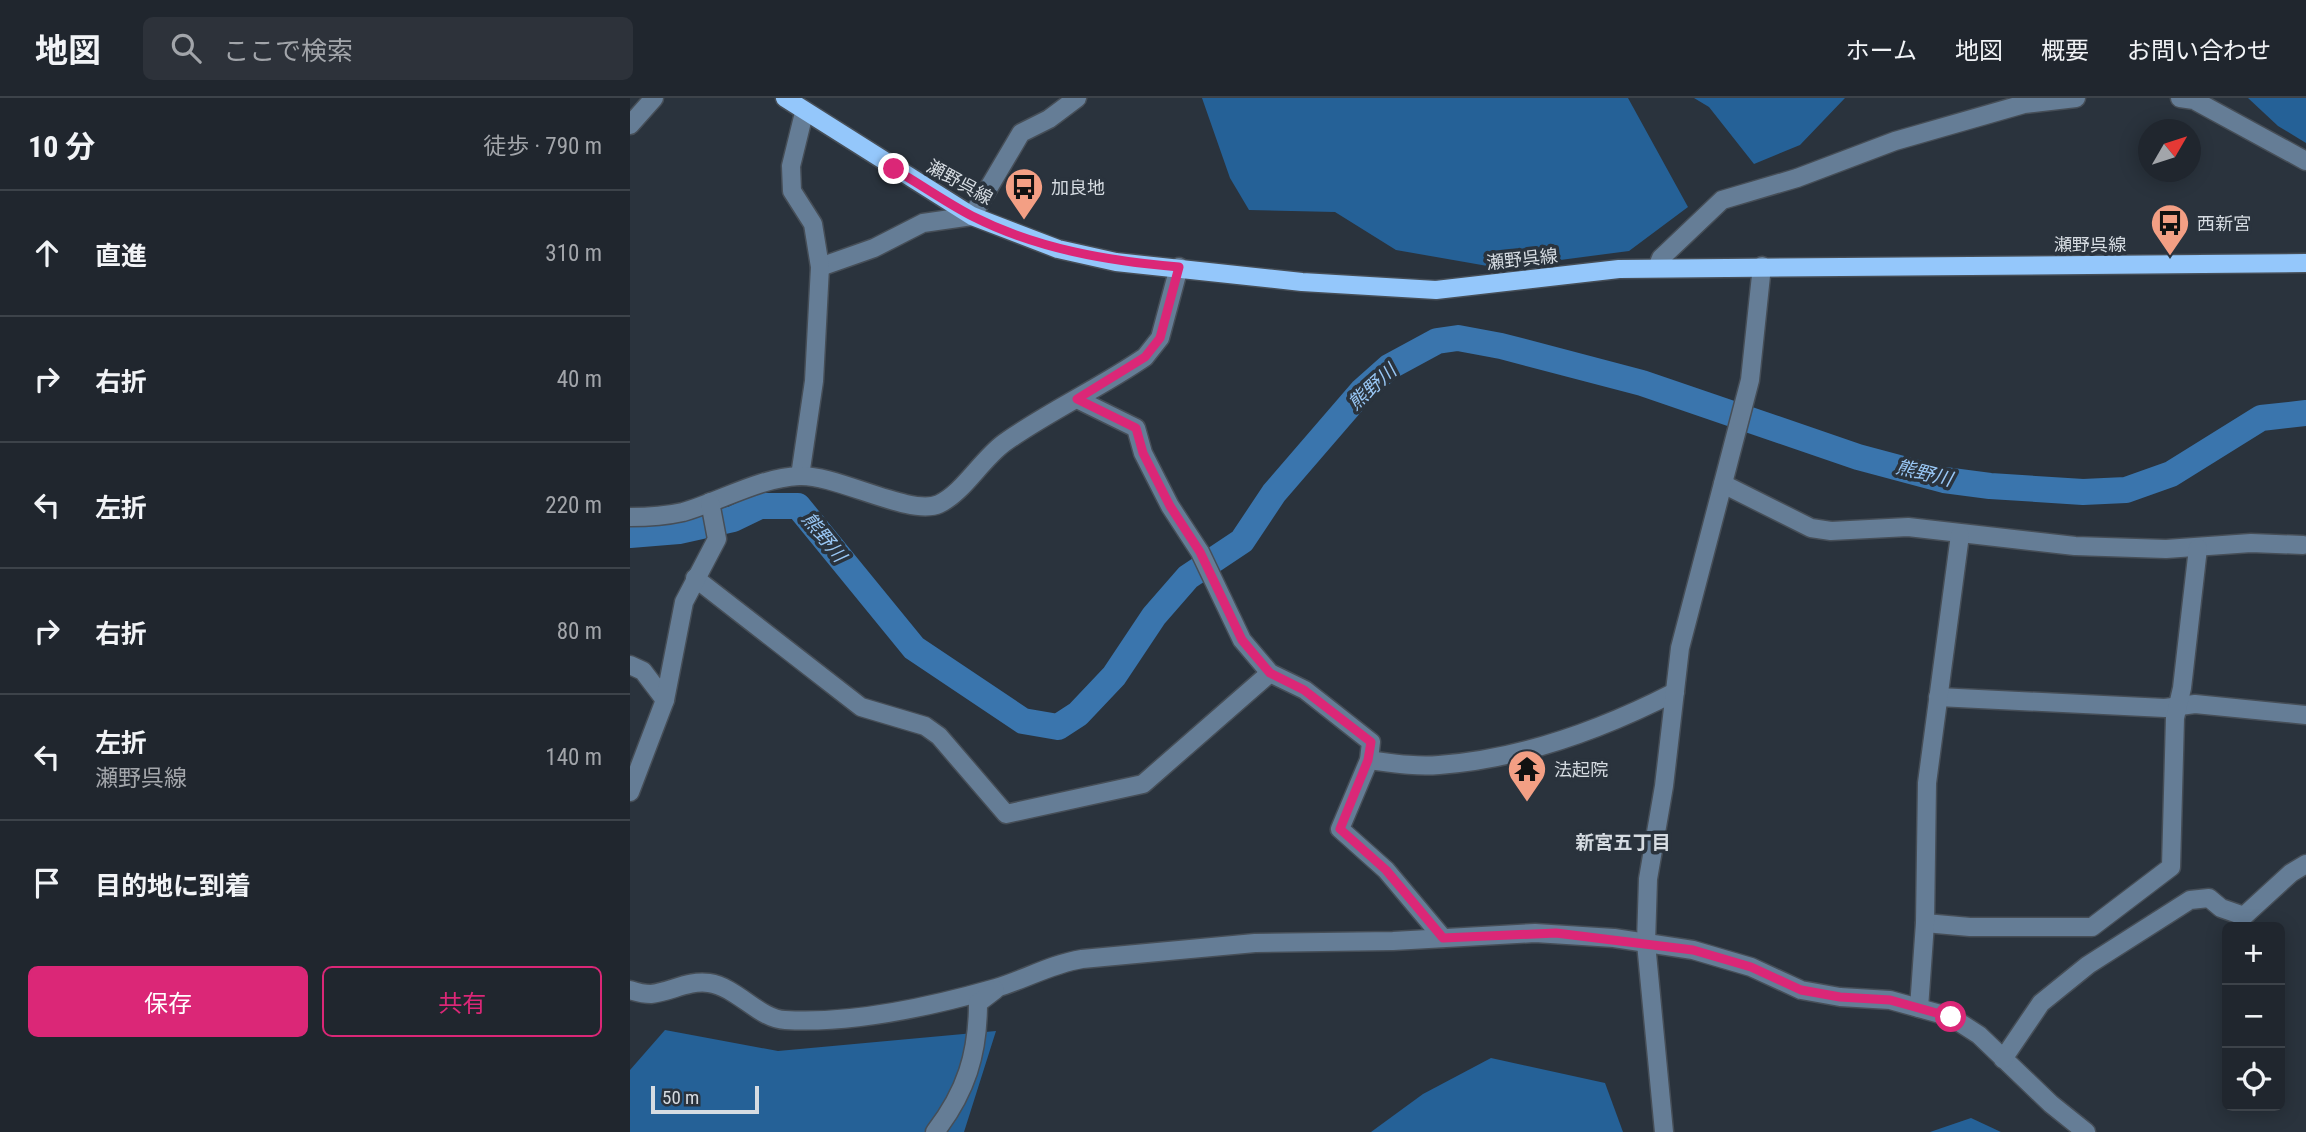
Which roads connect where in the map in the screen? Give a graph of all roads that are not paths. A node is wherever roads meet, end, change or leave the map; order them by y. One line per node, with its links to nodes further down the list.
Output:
1 (653, 98): 7 (street)
2 (785, 98): 6 (main road, 瀬野呉線)
3 (1077, 98): 9 (street)
4 (2076, 98): 14 (street)
5 (2180, 98): 8 (street)
6 (804, 113): 9 (main road, 瀬野呉線); 11 (street)
7 (630, 125)
8 (2306, 161)
9 (972, 216): 11 (street); 12 (main road, 瀬野呉線)
10 (2306, 263): 13 (main road, 瀬野呉線)
11 (820, 267): 16 (street)
12 (1179, 267): 14 (main road, 瀬野呉線); 15 (street)
13 (1762, 267): 14 (main road, 瀬野呉線); 17 (street)
14 (1657, 268)
15 (1077, 399): 16 (street); 25 (street)
16 (800, 476): 18 (street)
17 (1723, 484): 20 (street); 26 (street)
18 (711, 508): 19 (street); 23 (street)
19 (630, 517)
20 (1960, 535): 22 (street); 27 (street)
21 (2303, 545): 22 (street)
22 (2198, 548): 29 (street)
23 (695, 578): 25 (street); 28 (street)
24 (630, 666): 28 (street)
25 (1270, 673): 31 (street)
26 (1675, 692): 31 (street); 36 (street)
27 (1938, 697): 29 (street); 34 (street)
28 (665, 700): 32 (street)
29 (2177, 706): 30 (street); 34 (street)
30 (2306, 715)
31 (1368, 760): 35 (street)
32 (630, 792)
33 (2306, 864): 40 (street)
34 (1925, 923): 39 (street)
35 (1443, 938): 36 (street); 37 (street)
36 (1646, 943): 39 (street); 42 (street)
37 (997, 988): 38 (street); 41 (street)
38 (630, 990)
39 (1919, 1008): 40 (street)
40 (2003, 1059): 43 (street)
41 (935, 1132)
42 (1664, 1132)
43 (2086, 1132)

